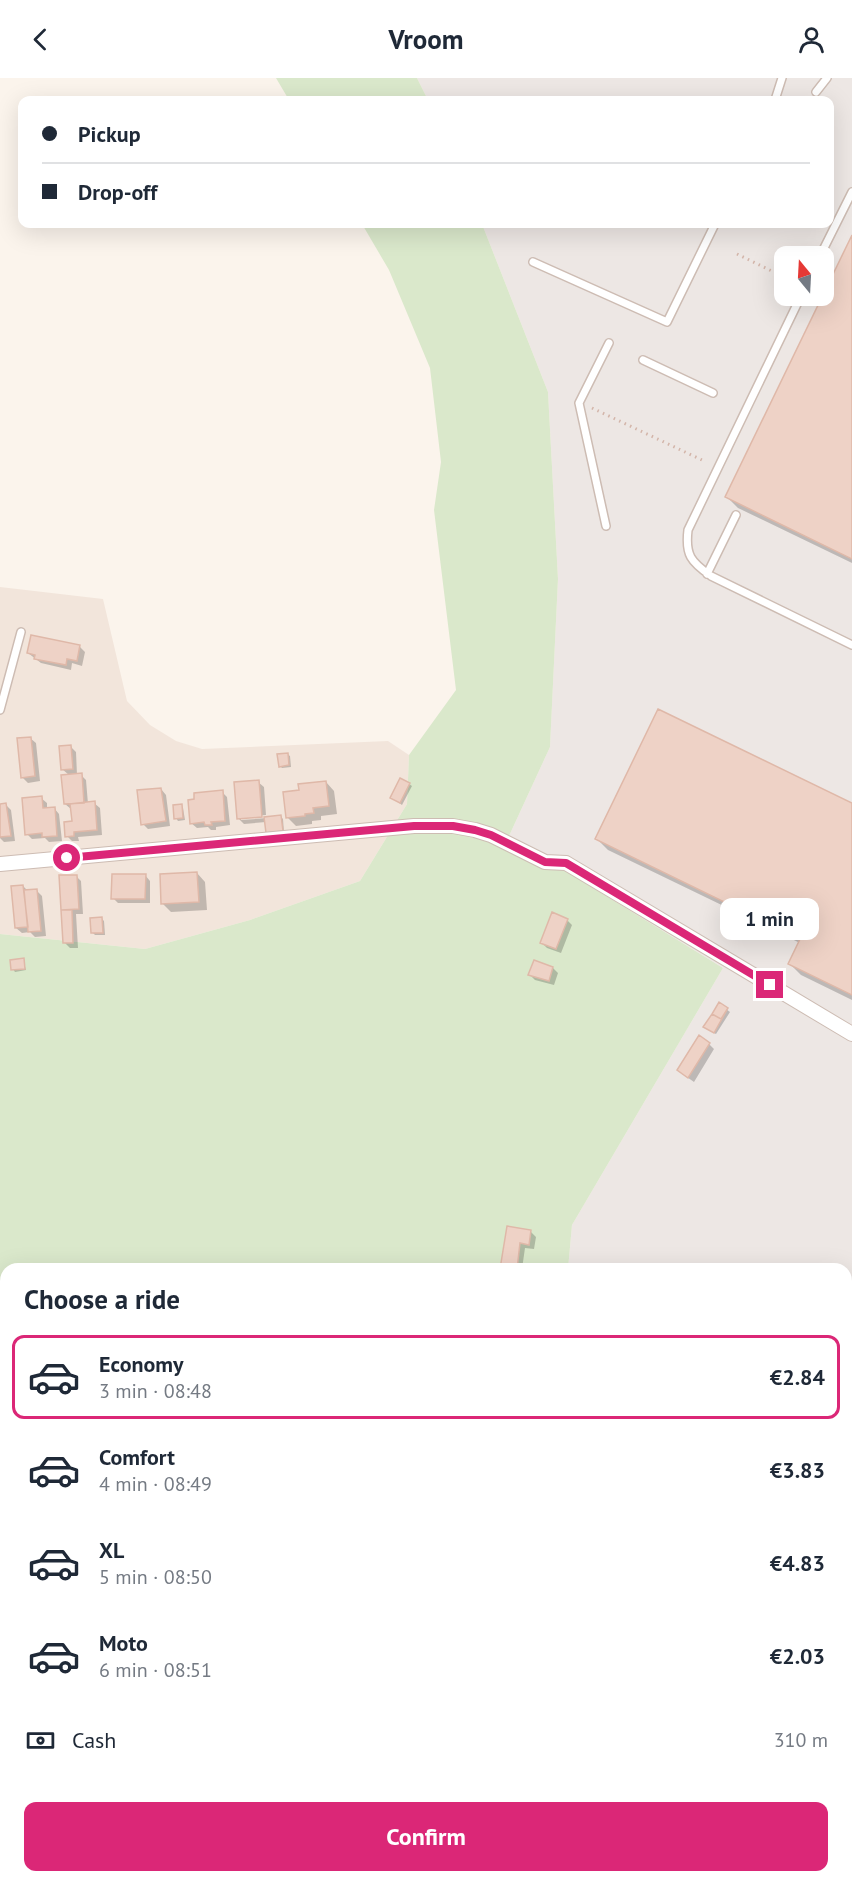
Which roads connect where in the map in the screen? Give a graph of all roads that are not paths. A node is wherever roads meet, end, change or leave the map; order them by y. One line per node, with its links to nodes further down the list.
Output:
1 (782, 78): 4 (lane)
2 (827, 78): 3 (lane)
3 (816, 92)
4 (776, 96)
5 (852, 192): 7 (lane)
6 (713, 228): 8 (lane)
7 (825, 246)
8 (533, 262)
9 (796, 306): 15 (lane)
10 (609, 343): 14 (lane)
11 (643, 360): 12 (lane)
12 (713, 393)
13 (736, 515): 15 (lane)
14 (606, 526)
15 (707, 574): 17 (lane)
16 (21, 632): 18 (lane)
17 (852, 645)
18 (0, 710)
19 (0, 864): 20 (street)
20 (852, 1034)

